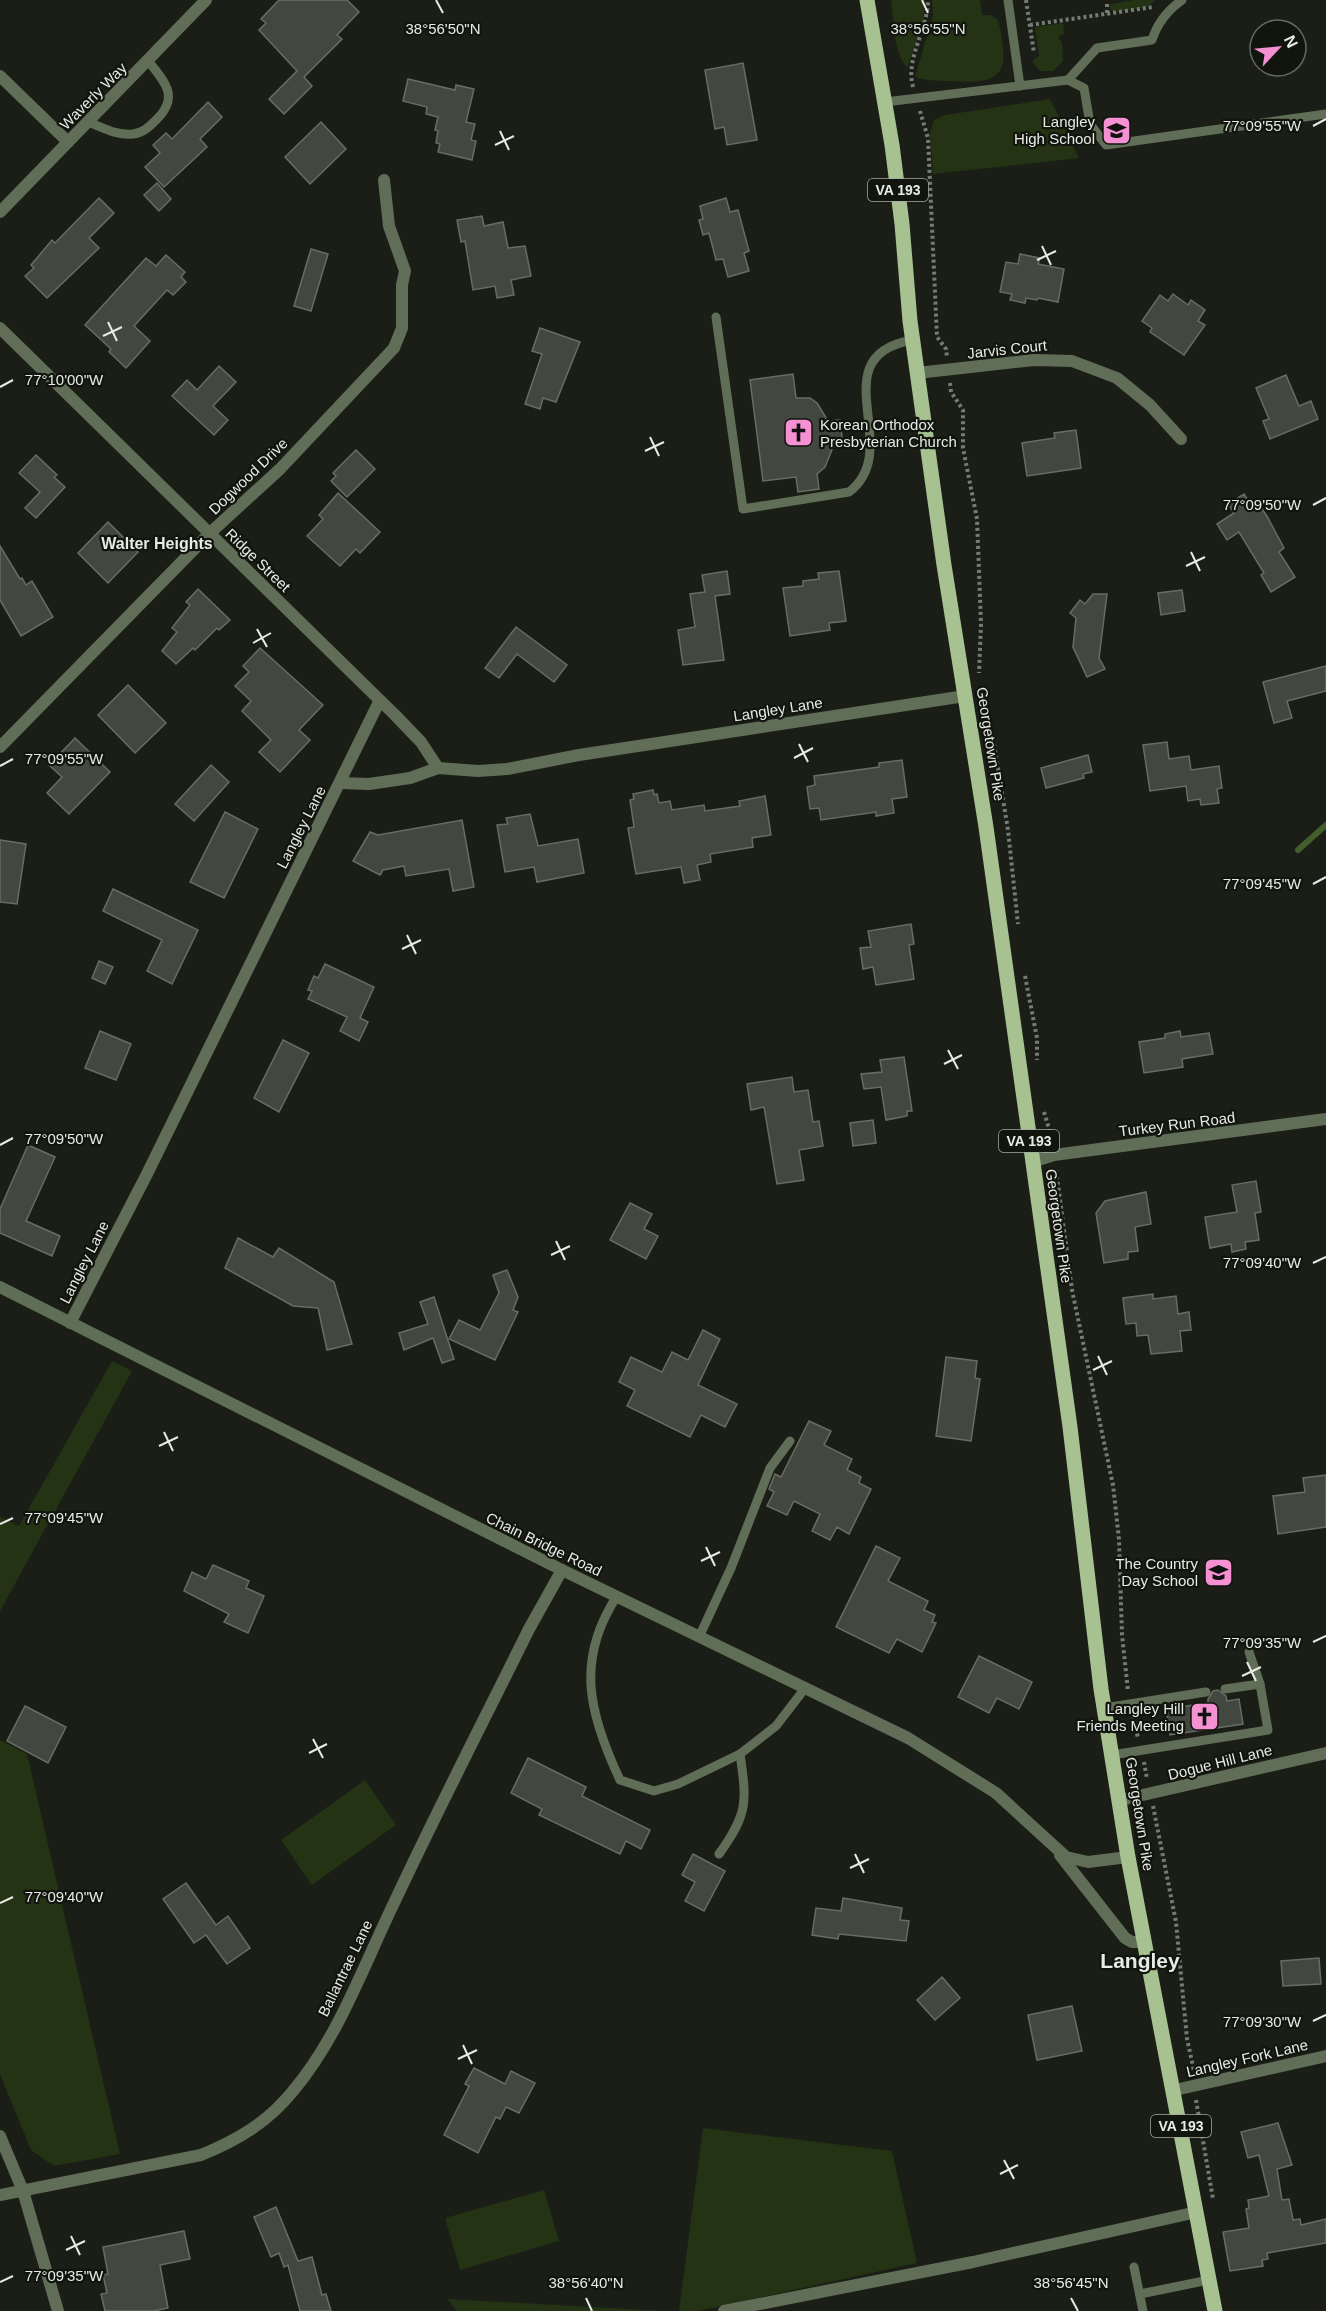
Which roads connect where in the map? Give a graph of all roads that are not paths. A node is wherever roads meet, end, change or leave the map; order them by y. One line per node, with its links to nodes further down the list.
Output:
1 (206, 0): 5 (street, Waverly Way)
2 (867, 0): 9 (main road, Georgetown Pike / VA 193)
3 (1008, 0): 8 (lane)
4 (1182, 0): 7 (lane)
5 (148, 61): 11 (street, Waverly Way); 11 (lane)
6 (0, 76): 12 (street)
7 (1068, 80): 8 (lane); 10 (lane)
8 (1020, 86): 9 (lane)
9 (885, 102): 17 (main road, Georgetown Pike / VA 193)
10 (1326, 114)
11 (88, 122): 12 (street, Waverly Way)
12 (68, 142): 14 (street, Waverly Way)
13 (384, 180): 20 (street, Dogwood Drive)
14 (0, 212)
15 (716, 317): 17 (lane)
16 (0, 328): 20 (street, Ridge Street)
17 (912, 340): 18 (main road, Georgetown Pike / VA 193)
18 (917, 373): 19 (street, Jarvis Court); 21 (main road, Georgetown Pike / VA 193)
19 (1181, 439)
20 (210, 533): 22 (street, Ridge Street); 23 (street, Dogwood Drive)
21 (965, 696): 24 (street, Langley Lane); 27 (main road, Georgetown Pike / VA 193)
22 (379, 702): 24 (street, Ridge Street); 25 (street)
23 (0, 747)
24 (438, 768): 25 (street, Langley Lane)
25 (340, 783): 29 (street, Langley Lane)
26 (1326, 1119): 27 (street, Turkey Run Road)
27 (1032, 1162): 39 (main road, Georgetown Pike / VA 193)
28 (0, 1287): 29 (street, Chain Bridge Road)
29 (70, 1323): 31 (street, Chain Bridge Road)
30 (790, 1441): 33 (lane)
31 (562, 1570): 32 (street, Chain Bridge Road); 51 (street, Ballantrae Lane)
32 (617, 1596): 33 (street, Chain Bridge Road); 41 (lane)
33 (700, 1635): 36 (street, Chain Bridge Road)
34 (1249, 1652): 35 (lane)
35 (1260, 1684): 37 (lane); 42 (lane)
36 (806, 1687): 41 (lane); 44 (street, Chain Bridge Road)
37 (1225, 1689)
38 (1206, 1692): 39 (lane)
39 (1104, 1708): 42 (main road, Georgetown Pike / VA 193)
40 (1326, 1753): 43 (street, Dogue Hill Lane)
41 (740, 1754): 45 (lane)
42 (1112, 1755): 43 (main road, Georgetown Pike / VA 193)
43 (1121, 1800): 46 (main road, Georgetown Pike / VA 193)
44 (1057, 1851): 46 (street, Chain Bridge Road); 47 (street, Chain Bridge Road)
45 (719, 1854)
46 (1128, 1857): 47 (main road, Georgetown Pike / VA 193)
47 (1145, 1942): 49 (main road, Georgetown Pike / VA 193)
48 (1326, 2056): 49 (street, Langley Fork Lane)
49 (1174, 2090): 53 (main road, Georgetown Pike / VA 193)
50 (0, 2136): 51 (street)
51 (23, 2191): 52 (street, Ballantrae Lane); 57 (street)
52 (0, 2195)
53 (1197, 2212): 55 (main road, Georgetown Pike / VA 193); 58 (street)
54 (1134, 2267): 56 (lane)
55 (1209, 2280): 56 (lane); 60 (main road, Georgetown Pike / VA 193)
56 (1140, 2294): 59 (lane)
57 (58, 2311)
58 (724, 2311)
59 (1143, 2311)
60 (1215, 2311)

